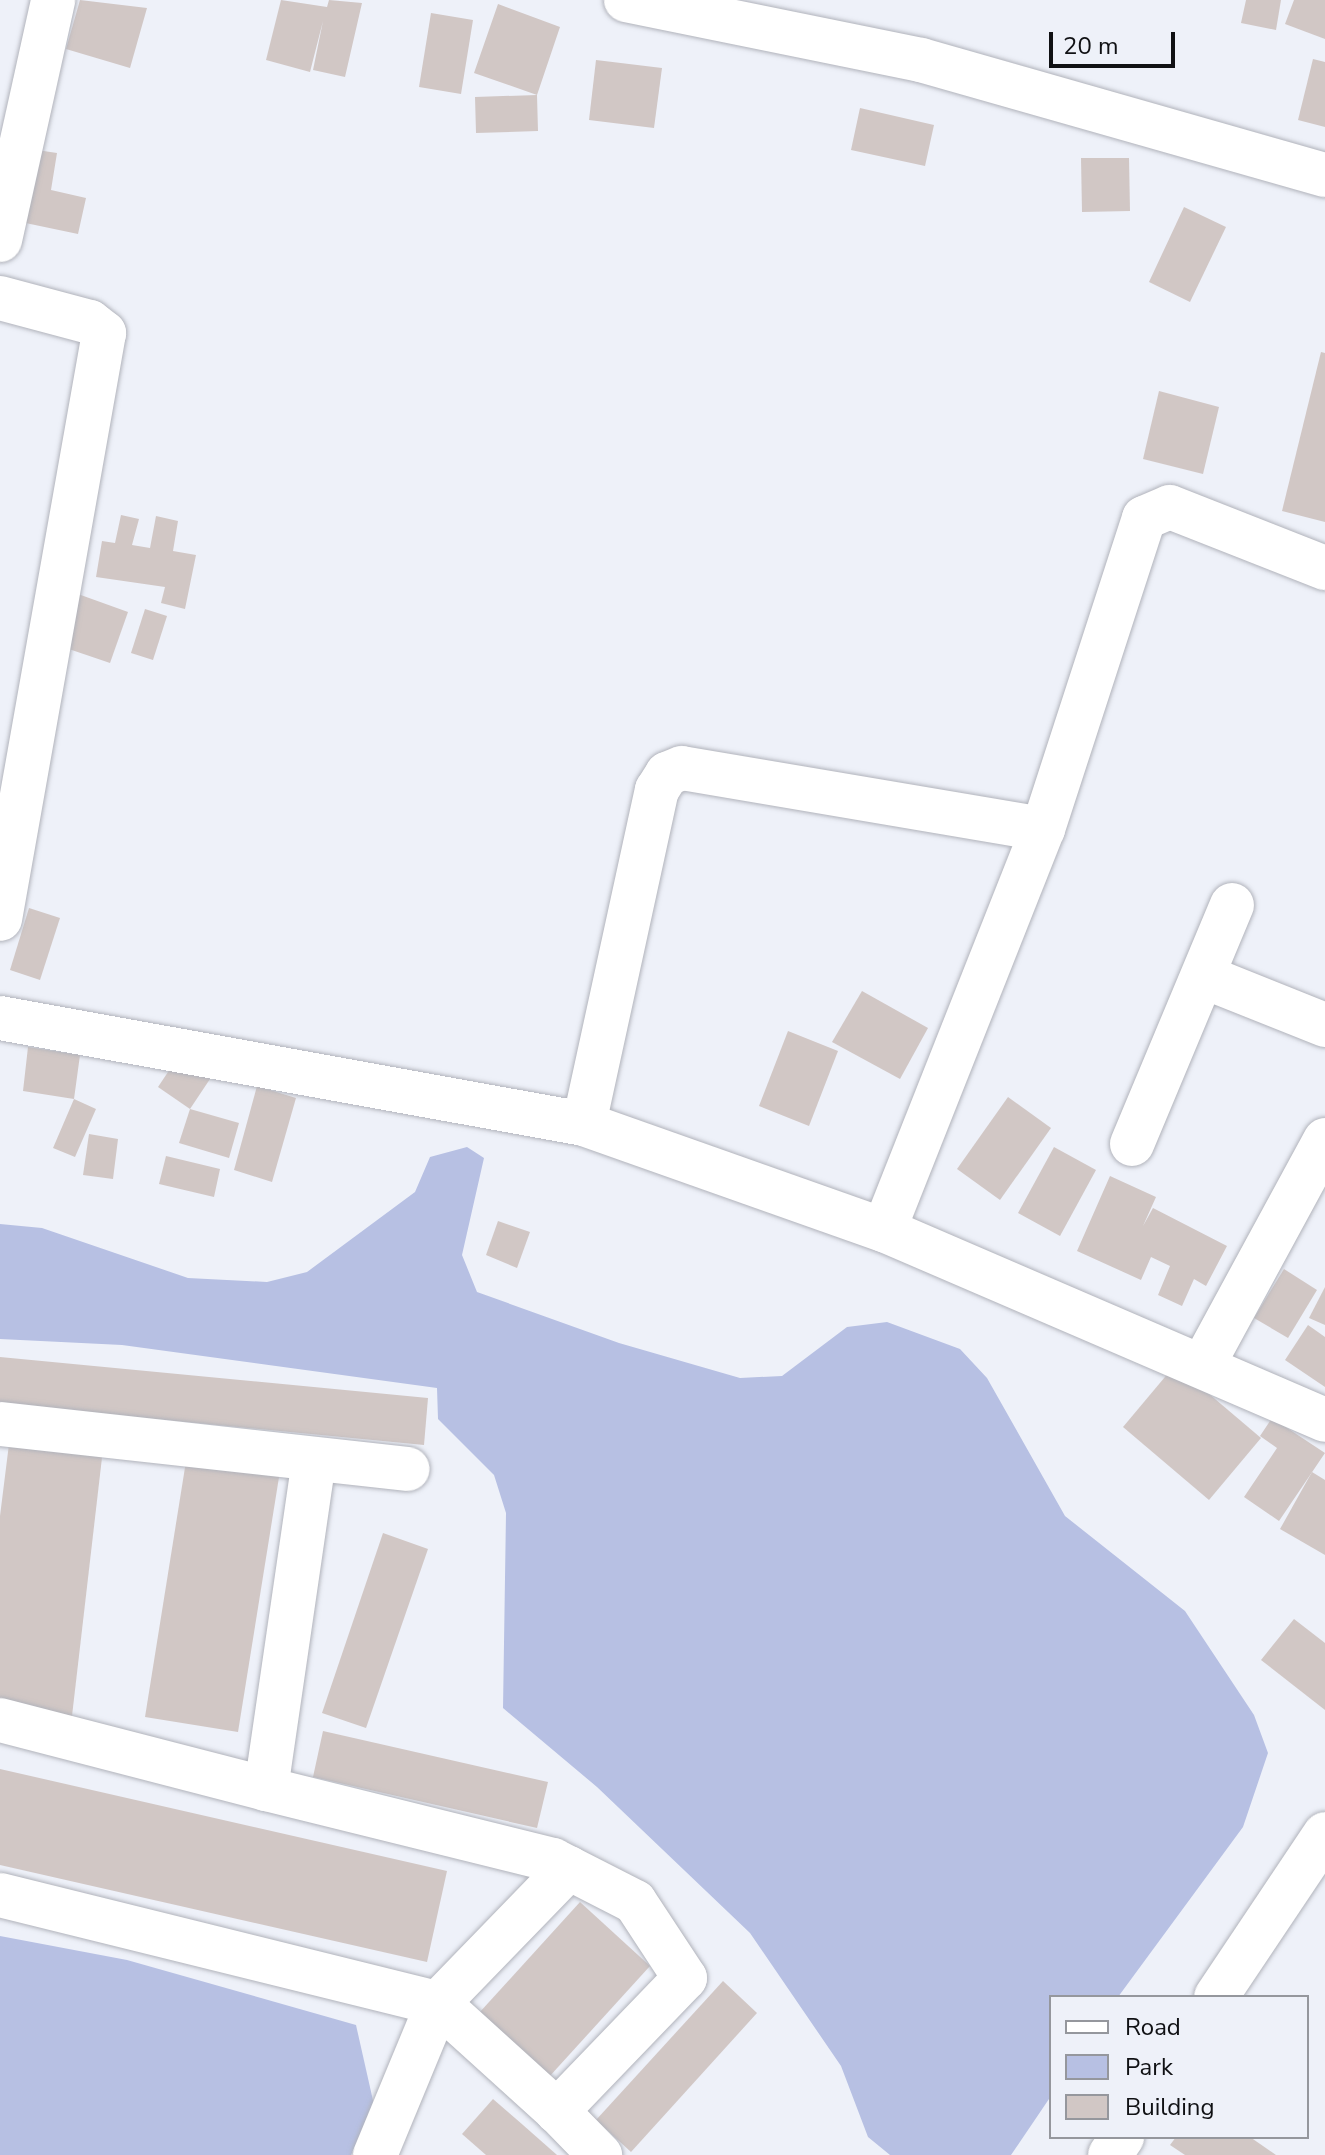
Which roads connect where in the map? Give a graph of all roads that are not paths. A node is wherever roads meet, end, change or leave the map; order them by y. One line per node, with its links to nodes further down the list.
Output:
1 (53, 0): 4 (street)
2 (626, 0): 3 (street)
3 (1325, 175)
4 (0, 240)
5 (0, 298): 9 (street)
6 (1325, 568): 7 (street)
7 (1043, 829): 13 (street); 16 (street)
8 (1232, 905): 10 (street)
9 (0, 919)
10 (1205, 977): 12 (street); 15 (street)
11 (0, 1018): 13 (street)
12 (1325, 1025)
13 (584, 1124): 16 (street)
14 (1325, 1140): 17 (street)
15 (1132, 1144)
16 (884, 1230): 17 (street)
17 (1203, 1365): 18 (street)
18 (1325, 1420)
19 (0, 1424): 20 (street)
20 (314, 1459): 21 (street); 23 (street)
21 (408, 1469)
22 (0, 1720): 23 (street)
23 (266, 1789): 25 (street)
24 (1325, 1834): 27 (street)
25 (569, 1868): 28 (street); 29 (street)
26 (0, 1895): 28 (street)
27 (1217, 1995)
28 (438, 2003): 29 (street); 30 (street)
29 (557, 2111): 31 (street)
30 (375, 2155)
31 (600, 2155)

